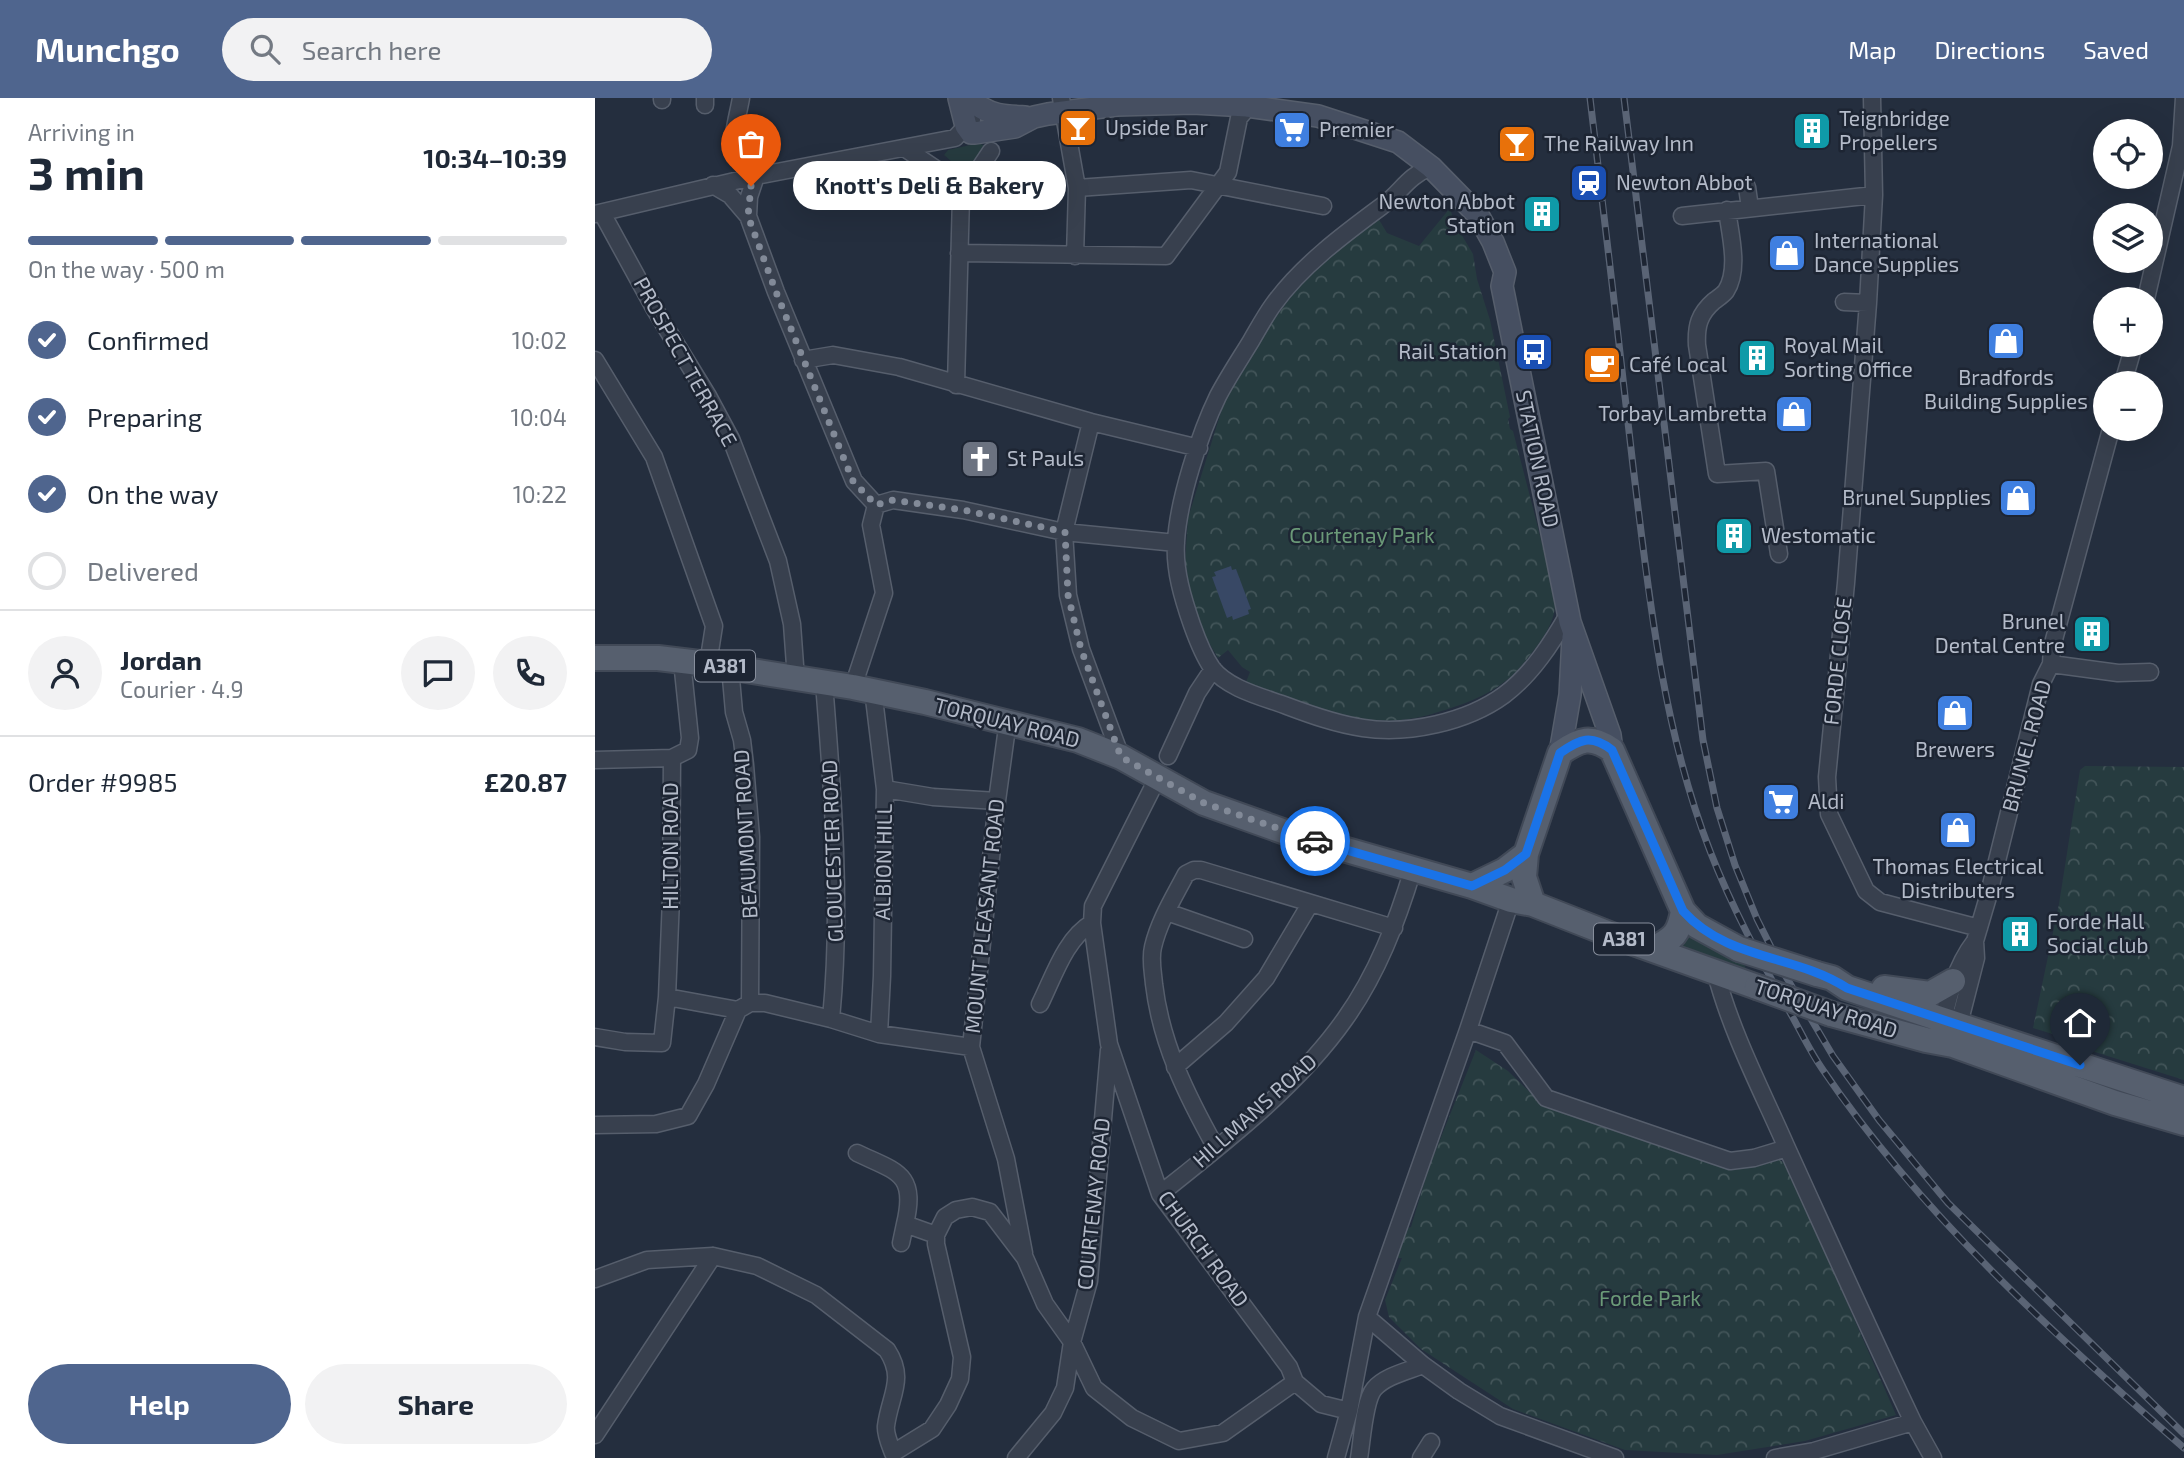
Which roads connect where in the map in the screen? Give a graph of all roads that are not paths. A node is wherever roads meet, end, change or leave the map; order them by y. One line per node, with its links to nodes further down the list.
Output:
1 (741, 98): 12 (street)
2 (1873, 98): 17 (street, FORDE CLOSE)
3 (2184, 98): 27 (street)
4 (970, 100): 7 (main road); 8 (main road)
5 (1252, 102): 6 (main road, STATION ROAD); 11 (main road, STATION ROAD); 14 (street)
6 (1062, 105): 7 (main road, STATION ROAD); 16 (street)
7 (1034, 117): 8 (main road)
8 (964, 132): 9 (street)
9 (906, 149): 12 (street); 18 (street)
10 (991, 151): 18 (street)
11 (1431, 167): 35 (street); 40 (main road, STATION ROAD)
12 (756, 176): 13 (street); 23 (street)
13 (713, 185): 22 (street); 23 (street)
14 (1219, 186): 16 (street); 19 (street); 26 (street)
15 (1747, 187): 20 (street)
16 (1077, 188): 26 (street)
17 (1874, 195): 20 (street); 29 (street, FORDE CLOSE)
18 (961, 197): 25 (street)
19 (1323, 206)
20 (1750, 208): 21 (street)
21 (1727, 211): 24 (street); 39 (street)
22 (599, 213): 47 (street, PROSPECT TERRACE)
23 (748, 216): 31 (street)
24 (1682, 216)
25 (959, 253): 26 (street); 32 (street)
26 (1075, 256)
27 (2149, 287)
28 (1845, 302): 29 (street)
29 (1868, 303): 70 (street, FORDE CLOSE)
30 (595, 360): 44 (street, BEAUMONT ROAD)
31 (803, 360): 32 (street); 36 (street)
32 (956, 384): 33 (street)
33 (1091, 422): 35 (street); 37 (street)
34 (2108, 441): 43 (street, BRUNEL ROAD)
35 (1199, 448): 38 (street)
36 (876, 505): 37 (street); 49 (street)
37 (1065, 532): 38 (street); 50 (street)
38 (1176, 543): 45 (street)
39 (1779, 554)
40 (1571, 622): 45 (street); 53 (main road, STATION ROAD); 54 (main road, STATION ROAD)
41 (595, 658): 42 (main road, A381)
42 (682, 661): 44 (main road, A381); 56 (street, HILTON ROAD)
43 (2050, 664): 46 (street); 70 (street, BRUNEL ROAD)
44 (719, 665): 47 (main road, A381); 78 (street, BEAUMONT ROAD)
45 (1213, 669): 58 (street)
46 (2150, 672)
47 (796, 679): 48 (main road, A381)
48 (824, 683): 49 (main road, A381); 79 (street, GLOUCESTER ROAD)
49 (863, 689): 52 (main road, TORQUAY ROAD / A381); 59 (street, ALBION HILL)
50 (1104, 715): 52 (street); 55 (street)
51 (1006, 735): 60 (street, MOUNT PLEASANT ROAD)
52 (1078, 740): 55 (main road, TORQUAY ROAD / A381)
53 (1612, 750): 54 (main road); 66 (main road, STATION ROAD / A381)
54 (1560, 753): 61 (main road)
55 (1121, 757): 58 (main road, TORQUAY ROAD / A381)
56 (672, 758): 57 (street); 76 (street, HILTON ROAD)
57 (595, 760)
58 (1163, 767): 62 (main road, TORQUAY ROAD / A381); 68 (street, CHURCH ROAD)
59 (885, 789): 60 (street); 82 (street, ALBION HILL)
60 (997, 801): 85 (street, MOUNT PLEASANT ROAD)
61 (1526, 854): 63 (main road); 64 (main road)
62 (1413, 869): 63 (main road, TORQUAY ROAD / A381); 69 (street, HILLMANS ROAD)
63 (1472, 886): 64 (main road, TORQUAY ROAD / A381)
64 (1522, 902): 72 (main road, TORQUAY ROAD / A381); 80 (street)
65 (1310, 904): 67 (street); 69 (street); 86 (street)
66 (1683, 911): 72 (main road, A381); 74 (main road, TORQUAY ROAD / A381, bridge)
67 (1167, 912): 71 (street); 86 (street)
68 (1092, 923): 77 (street, CHURCH ROAD); 84 (street, CHURCH ROAD)
69 (1394, 928): 90 (street, HILLMANS ROAD)
70 (1977, 934): 75 (street, BRUNEL ROAD); 81 (street, BRUNEL ROAD)
71 (1244, 939)
72 (1653, 949): 73 (main road, TORQUAY ROAD / A381)
73 (1716, 974): 81 (main road, TORQUAY ROAD / A381, bridge); 91 (street)
74 (1824, 976): 75 (main road, A381); 81 (main road, TORQUAY ROAD / A381)
75 (1953, 981): 81 (street, BRUNEL ROAD)
76 (667, 997): 78 (street); 83 (street, HILTON ROAD)
77 (1040, 1004)
78 (744, 1007): 79 (street); 89 (street)
79 (831, 1019): 82 (street)
80 (1468, 1030): 91 (street); 100 (street)
81 (1948, 1033): 87 (main road, TORQUAY ROAD / A381); 88 (main road, TORQUAY ROAD / A381)
82 (879, 1034): 85 (street)
83 (595, 1037)
84 (1109, 1044): 93 (street, CHURCH ROAD); 101 (street, COURTENAY ROAD)
85 (971, 1047): 98 (street, MOUNT PLEASANT ROAD)
86 (1175, 1067): 90 (street)
87 (2184, 1099)
88 (2184, 1123)
89 (595, 1125)
90 (1216, 1148): 93 (street, HILLMANS ROAD)
91 (1787, 1148): 105 (street)
92 (857, 1153): 94 (street)
93 (1160, 1194): 103 (street, CHURCH ROAD)
94 (905, 1224): 95 (street); 96 (street)
95 (936, 1235): 98 (street, COURTENAY ROAD); 108 (street)
96 (901, 1243)
97 (713, 1256): 99 (street); 106 (street); 108 (street)
98 (1025, 1258): 101 (street, COURTENAY ROAD)
99 (595, 1279)
100 (1367, 1317): 102 (street); 104 (street)
101 (1072, 1342): 103 (street); 109 (street)
102 (1423, 1365): 111 (street); 113 (street)
103 (1295, 1381): 104 (street, CHURCH ROAD)
104 (1349, 1411): 110 (street)
105 (1913, 1422): 114 (street); 115 (street)
106 (595, 1435)
107 (1431, 1442): 112 (street)
108 (888, 1455)
109 (1016, 1458)
110 (1336, 1458)
111 (1359, 1458)
112 (1421, 1458)
113 (1615, 1458)
114 (1775, 1458)
115 (1933, 1458)

